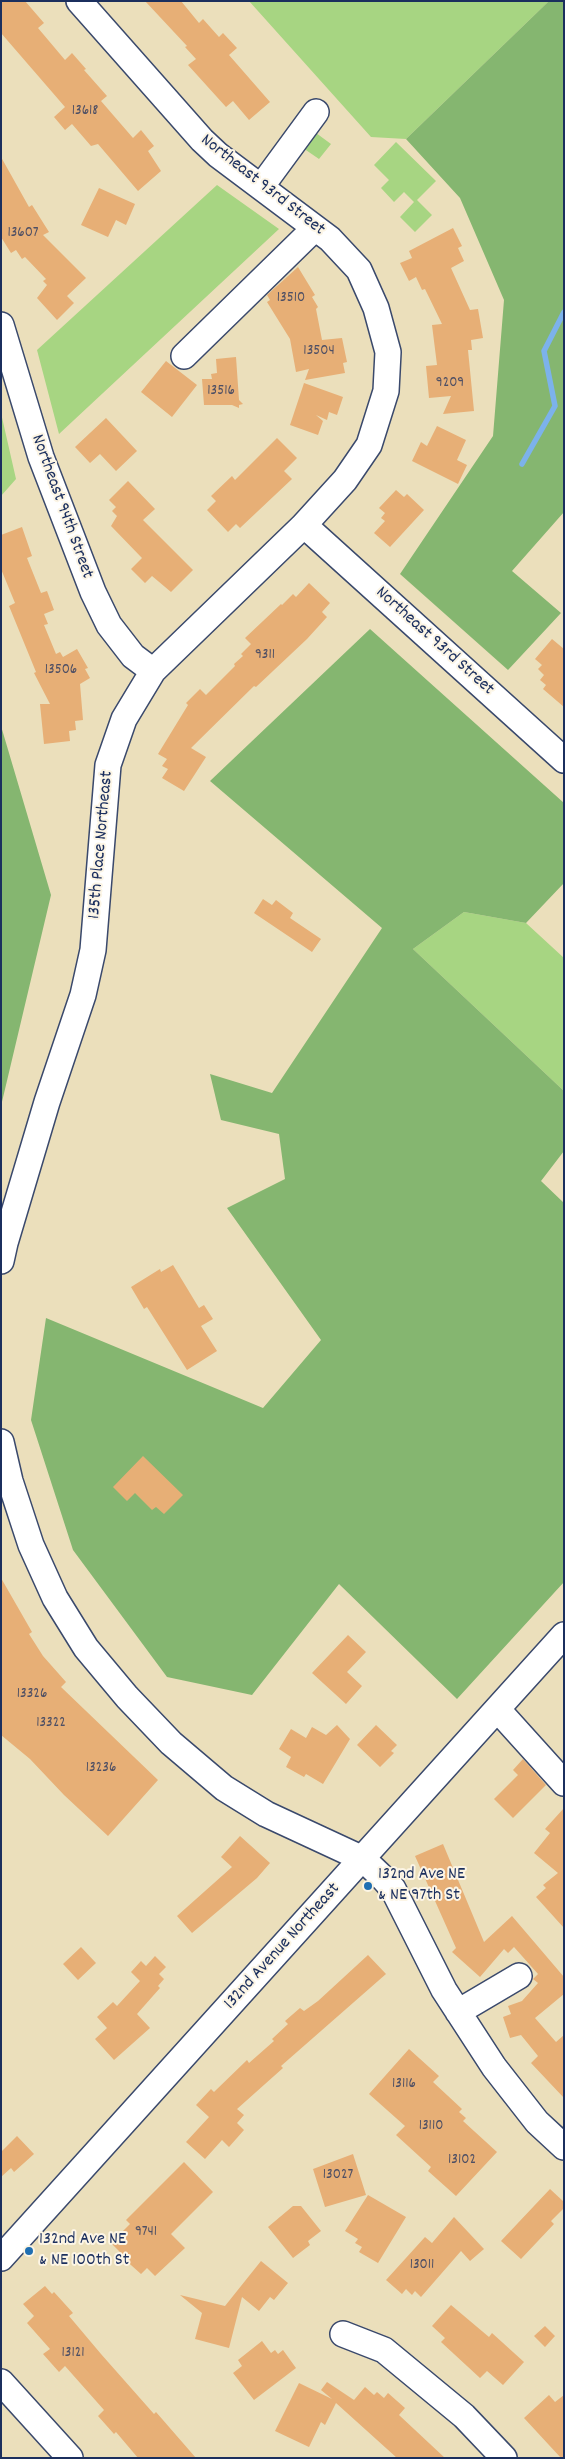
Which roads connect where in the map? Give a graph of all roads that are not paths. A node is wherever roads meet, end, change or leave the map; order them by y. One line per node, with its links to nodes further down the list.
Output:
1 (79, 1): 3 (street, Northeast 93rd Street)
2 (316, 112): 3 (street)
3 (261, 187): 4 (street, Northeast 93rd Street)
4 (315, 228): 5 (street, Northeast 93rd Street); 7 (street)
5 (376, 308): 8 (street, 135th Place Northeast)
6 (1, 325): 9 (street, Northeast 94th Street)
7 (184, 356)
8 (304, 525): 9 (street, 135th Place Northeast); 10 (street, Northeast 93rd Street)
9 (153, 671): 11 (street, 135th Place Northeast)
10 (564, 760)
11 (1, 1261)
12 (1, 1442): 16 (street)
13 (564, 1635): 14 (street, 132nd Avenue Northeast)
14 (498, 1710): 15 (street); 16 (street, 132nd Avenue Northeast)
15 (564, 1783)
16 (363, 1859): 18 (street); 20 (street, 132nd Avenue Northeast)
17 (519, 1976): 18 (street)
18 (458, 2012): 19 (street)
19 (564, 2147)
20 (1, 2258)
21 (343, 2334): 24 (street)
22 (1, 2382): 23 (street)
23 (70, 2458)
24 (504, 2458)

